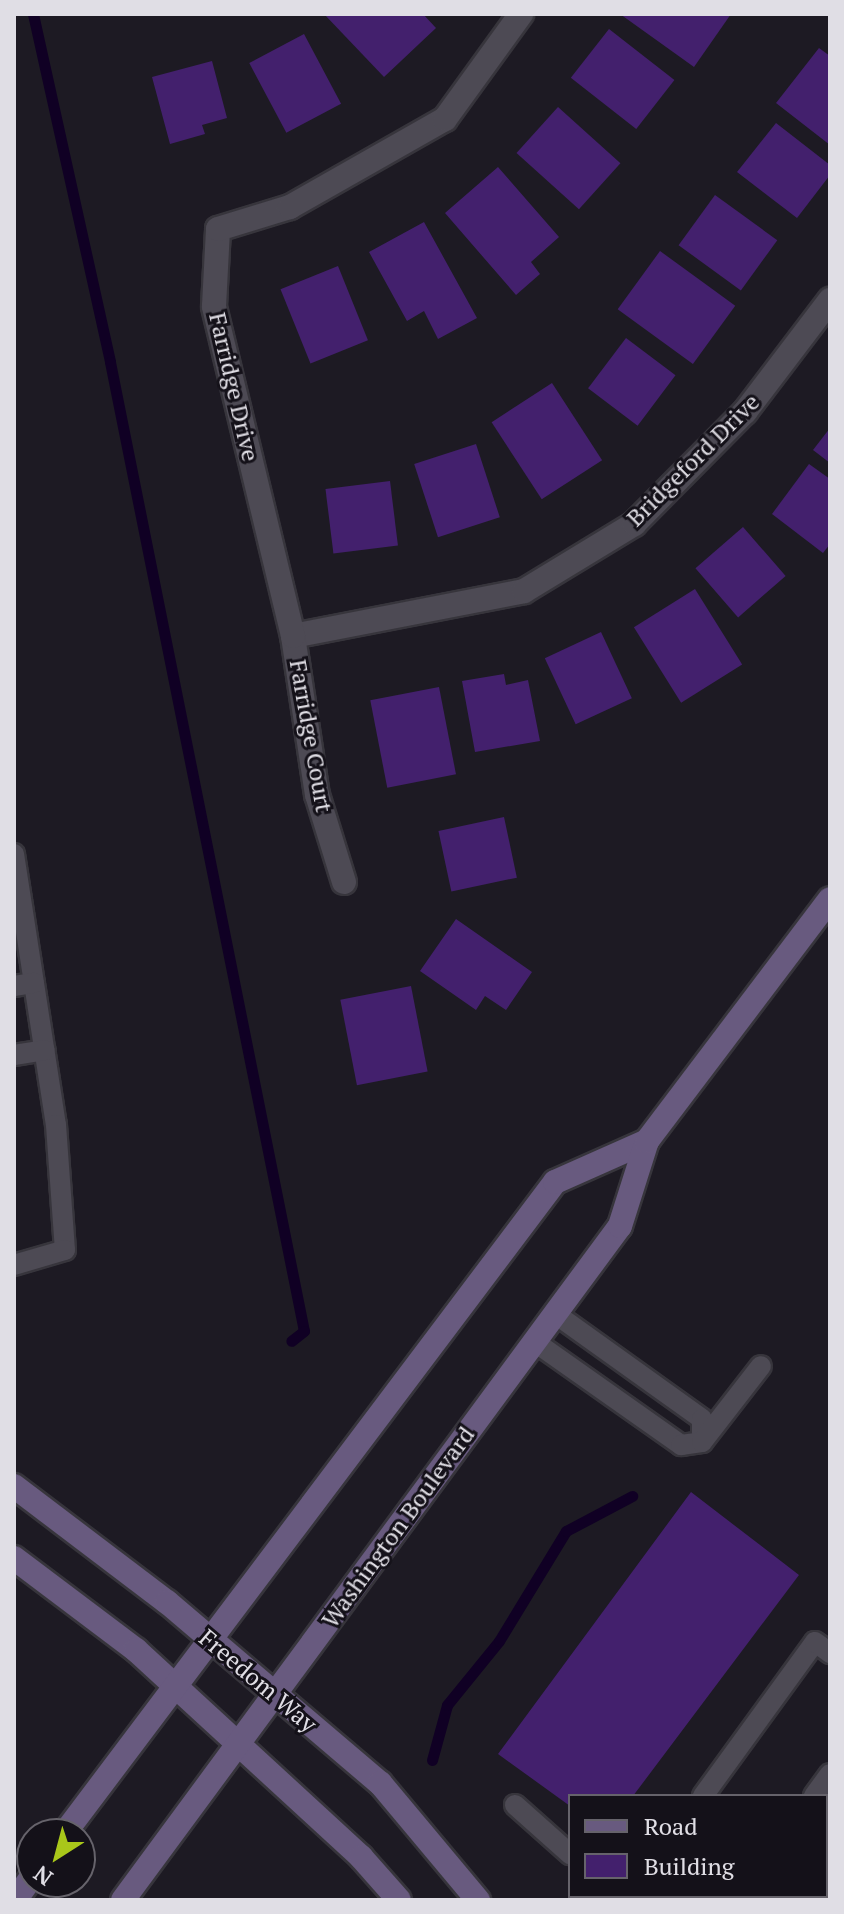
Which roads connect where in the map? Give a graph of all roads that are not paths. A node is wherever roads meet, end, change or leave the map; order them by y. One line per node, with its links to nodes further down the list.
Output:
1 (521, 14): 3 (street, Farridge Drive)
2 (830, 300): 3 (street, Bridgeford Drive)
3 (293, 636): 5 (street, Farridge Court)
4 (14, 854): 7 (lane)
5 (344, 882)
6 (830, 899): 10 (main road, Washington Boulevard)
7 (24, 984): 8 (lane)
8 (45, 1050): 9 (lane); 11 (lane)
9 (14, 1055)
10 (647, 1141): 12 (main road, Washington Boulevard); 18 (main road, Washington Boulevard)
11 (14, 1265)
12 (557, 1315): 13 (main road, Washington Boulevard); 15 (lane)
13 (535, 1342): 15 (lane); 21 (main road, Washington Boulevard)
14 (761, 1366): 15 (lane)
15 (702, 1442)
16 (14, 1486): 18 (main road, Freedom Way)
17 (14, 1558): 20 (main road)
18 (210, 1641): 20 (main road, Washington Boulevard); 21 (main road, Freedom Way)
19 (830, 1653): 24 (lane)
20 (175, 1686): 22 (main road); 27 (main road, Washington Boulevard)
21 (275, 1695): 22 (main road, Washington Boulevard); 31 (main road, Freedom Way)
22 (237, 1746): 29 (main road, Washington Boulevard); 30 (main road)
23 (830, 1774): 25 (lane)
24 (704, 1794)
25 (815, 1794)
26 (515, 1805): 28 (lane)
27 (76, 1818)
28 (568, 1852)
29 (123, 1900)
30 (399, 1900)
31 (478, 1900)

